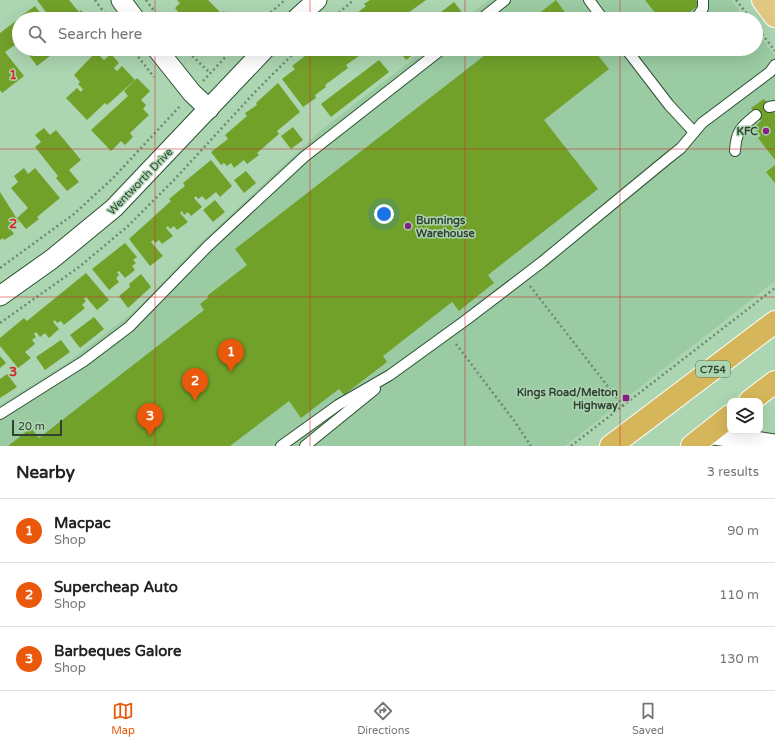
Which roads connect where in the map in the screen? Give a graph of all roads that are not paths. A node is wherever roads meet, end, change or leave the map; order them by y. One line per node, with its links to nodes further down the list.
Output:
1 (121, 0): 7 (street)
2 (317, 0): 8 (street)
3 (505, 0): 9 (lane)
4 (589, 0): 10 (lane)
5 (703, 0): 11 (lane)
6 (763, 0): 12 (main road)
7 (130, 12)
8 (304, 12)
9 (490, 12)
10 (598, 12)
11 (700, 12)
12 (775, 16)
13 (163, 56): 18 (street)
14 (258, 56): 18 (street, Wentworth Drive)
15 (433, 56): 29 (lane)
16 (631, 56): 20 (lane)
17 (773, 69): 20 (lane)
18 (213, 104): 22 (street, Wentworth Drive)
19 (756, 115): 21 (lane)
20 (694, 132): 26 (lane)
21 (735, 151)
22 (0, 296)
23 (775, 314): 25 (highway)
24 (775, 322): 25 (highway, C754)
25 (754, 338): 35 (highway, C754)
26 (390, 375): 33 (lane); 34 (lane)
27 (775, 382): 28 (highway)
28 (754, 398)
29 (0, 414)
30 (727, 418): 31 (highway)
31 (699, 440): 32 (street)
32 (775, 444)
33 (281, 446)
34 (306, 446)
35 (611, 446)

